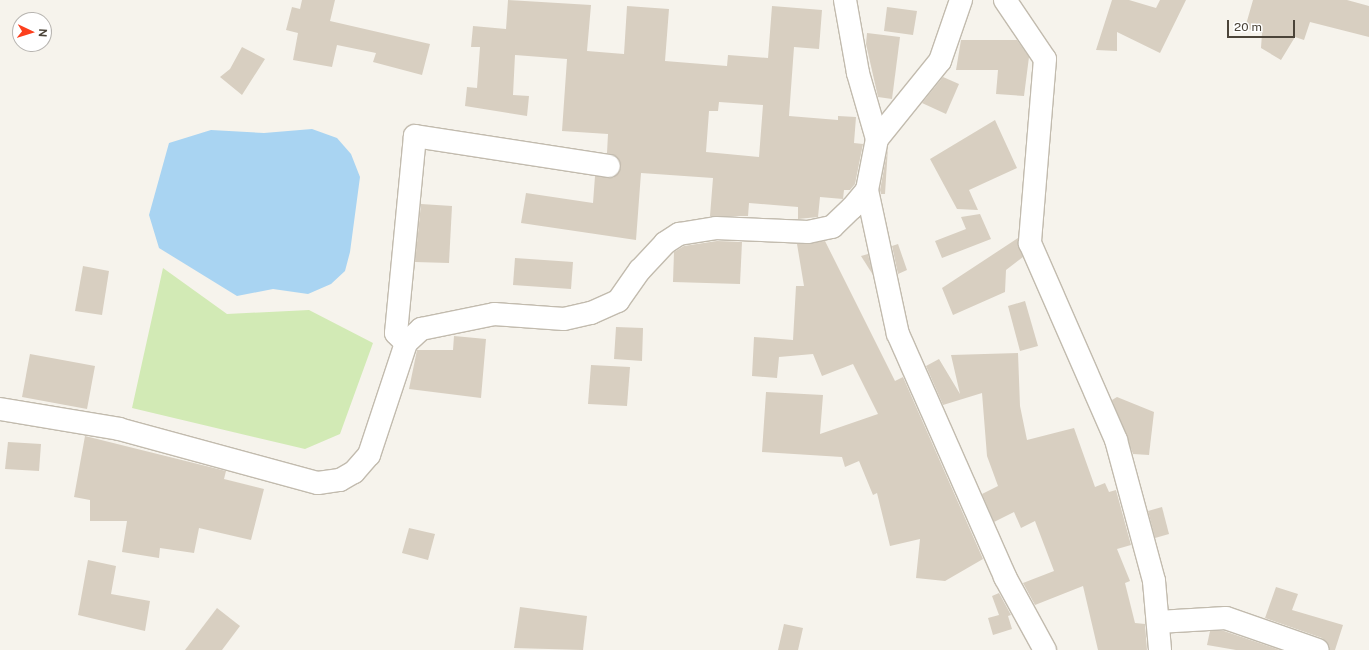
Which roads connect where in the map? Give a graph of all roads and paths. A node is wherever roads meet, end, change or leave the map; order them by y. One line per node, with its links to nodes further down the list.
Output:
1 (845, 0): 4 (street)
2 (961, 0): 4 (street)
3 (1005, 0): 9 (street)
4 (877, 139): 6 (street)
5 (609, 166): 7 (street)
6 (867, 190): 7 (street); 10 (street)
7 (406, 343): 8 (street)
8 (0, 409)
9 (1158, 622): 11 (street); 12 (street)
10 (1045, 650)
11 (1160, 650)
12 (1318, 650)

